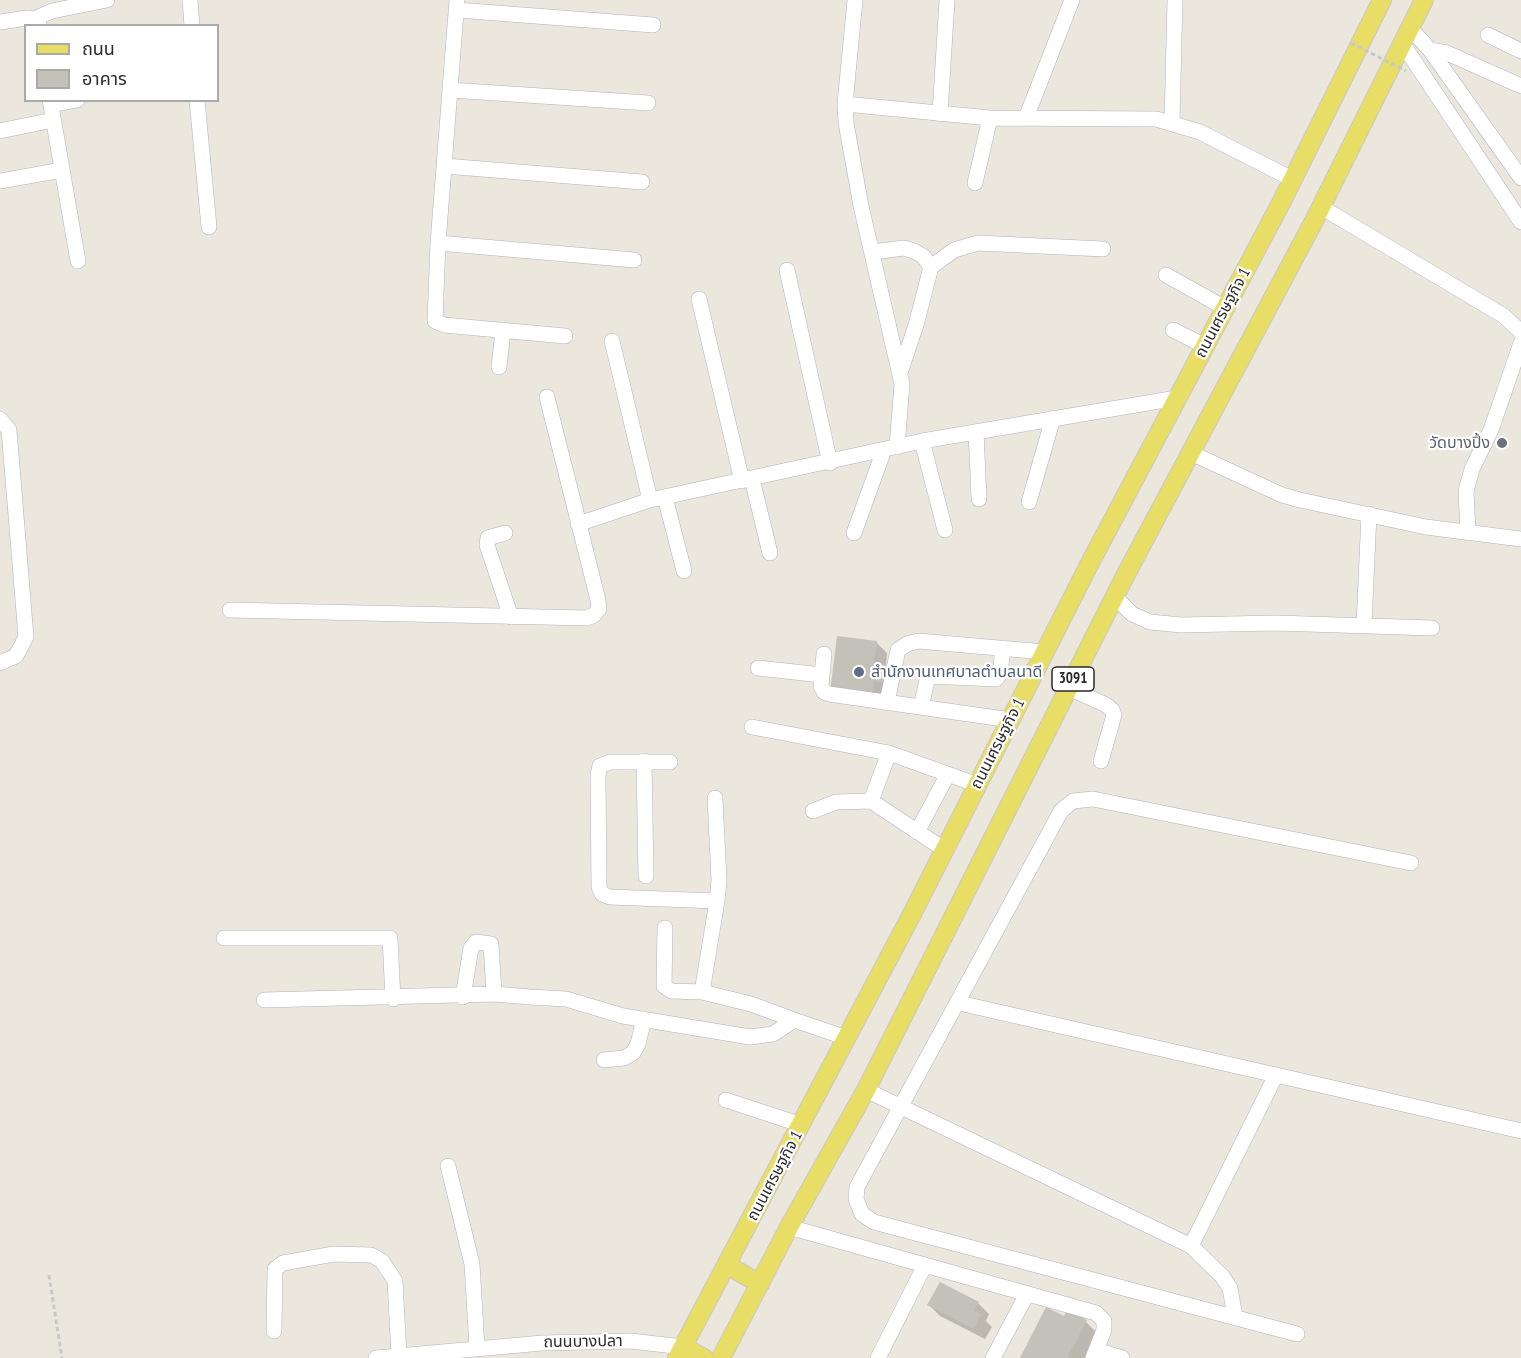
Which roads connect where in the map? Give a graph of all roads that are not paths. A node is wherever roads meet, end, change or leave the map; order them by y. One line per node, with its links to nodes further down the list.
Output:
1 (107, 0): 11 (street)
2 (190, 0): 12 (street)
3 (855, 0): 23 (street)
4 (947, 0): 25 (street)
5 (1072, 0): 27 (street)
6 (1175, 0): 28 (street)
7 (1382, 0): 33 (main road, ถนนเศรษฐกิจ 1 / 3091)
8 (1424, 0): 14 (main road, 3091)
9 (457, 5): 13 (street); 19 (street)
10 (0, 22): 11 (street)
11 (37, 22)
12 (192, 24)
13 (653, 25)
14 (1406, 35): 16 (street); 37 (main road, 3091); 38 (street)
15 (1488, 35): 17 (street)
16 (1430, 50): 18 (street); 32 (street)
17 (1521, 51)
18 (1521, 86)
19 (450, 90): 22 (street); 30 (street)
20 (70, 102): 24 (street)
21 (197, 102): 39 (street)
22 (648, 103)
23 (845, 104): 25 (street); 42 (street)
24 (51, 108): 29 (street); 31 (street)
25 (940, 114): 26 (street)
26 (990, 118): 27 (street); 36 (street)
27 (1026, 118): 28 (street)
28 (1172, 122): 33 (street)
29 (0, 131)
30 (445, 166): 35 (street); 40 (street)
31 (62, 170): 34 (street); 44 (street)
32 (1521, 178)
33 (1293, 179): 49 (main road, ถนนเศรษฐกิจ 1 / 3091)
34 (0, 181)
35 (642, 182)
36 (975, 183)
37 (1321, 207): 52 (street); 66 (main road, 3091)
38 (1521, 222)
39 (209, 227)
40 (438, 243): 43 (street); 51 (street)
41 (1103, 249): 45 (street)
42 (872, 252): 45 (street); 58 (street)
43 (634, 260)
44 (78, 261)
45 (931, 267): 58 (street)
46 (787, 270): 67 (street)
47 (1166, 275): 49 (street)
48 (699, 299): 68 (street)
49 (1225, 308): 56 (main road, ถนนเศรษฐกิจ 1 / 3091)
50 (1173, 330): 56 (street)
51 (503, 331): 53 (street); 57 (street)
52 (1521, 332)
53 (565, 336)
54 (612, 341): 71 (street)
55 (1521, 343): 78 (street)
56 (1205, 346): 60 (main road, ถนนเศรษฐกิจ 1 / 3091)
57 (499, 367)
58 (900, 373): 65 (street)
59 (547, 397): 74 (street)
60 (1177, 398): 61 (street); 88 (main road, ถนนเศรษฐกิจ 1 / 3091)
61 (1053, 418): 63 (street); 72 (street)
62 (0, 419): 90 (street)
63 (976, 432): 64 (street); 70 (street)
64 (922, 441): 65 (street); 75 (street)
65 (891, 449): 67 (street); 77 (street)
66 (1191, 453): 73 (street); 82 (main road, 3091)
67 (830, 463): 68 (street)
68 (747, 480): 69 (street); 80 (street)
69 (665, 497): 71 (street); 81 (street)
70 (979, 499)
71 (650, 500): 74 (street)
72 (1029, 502)
73 (1369, 514): 78 (street); 85 (street)
74 (578, 524): 84 (street)
75 (945, 530)
76 (505, 533): 84 (street)
77 (854, 533)
78 (1468, 533): 79 (street)
79 (1521, 539)
80 (770, 553)
81 (684, 571)
82 (1115, 597): 85 (street); 93 (main road, 3091)
83 (230, 610): 84 (street)
84 (511, 617)
85 (1364, 625): 86 (street)
86 (1432, 628)
87 (1003, 648): 88 (street); 94 (street); 95 (street)
88 (1045, 652): 96 (main road, ถนนเศรษฐกิจ 1 / 3091)
89 (824, 654): 92 (street)
90 (0, 663)
91 (758, 668): 92 (street)
92 (822, 675): 94 (street)
93 (1069, 688): 100 (street); 125 (main road, 3091)
94 (887, 702): 95 (street)
95 (921, 707): 96 (street)
96 (1011, 720): 103 (main road, ถนนเศรษฐกิจ 1 / 3091)
97 (752, 727): 98 (street)
98 (889, 753): 102 (street); 105 (street)
99 (644, 761): 101 (street); 110 (street); 111 (street)
100 (1101, 761)
101 (670, 762)
102 (948, 774): 103 (street); 107 (street)
103 (978, 785): 108 (main road, ถนนเศรษฐกิจ 1 / 3091)
104 (715, 798): 111 (street)
105 (870, 801): 106 (street); 107 (street)
106 (813, 811)
107 (917, 832): 108 (street)
108 (945, 850): 122 (main road, ถนนเศรษฐกิจ 1 / 3091)
109 (1411, 863): 119 (street)
110 (646, 876)
111 (717, 901): 114 (street)
112 (665, 928): 114 (street)
113 (224, 938): 117 (street)
114 (702, 992): 121 (street)
115 (494, 994): 116 (street); 116 (street); 120 (street)
116 (463, 997): 117 (street)
117 (393, 999): 118 (street)
118 (264, 1000)
119 (959, 1003): 124 (street); 127 (street)
120 (644, 1019): 121 (street); 123 (street)
121 (794, 1020): 122 (street)
122 (847, 1038): 128 (main road, ถนนเศรษฐกิจ 1 / 3091)
123 (604, 1060)
124 (1276, 1075): 129 (street); 132 (street)
125 (866, 1090): 127 (street); 131 (main road, 3091)
126 (726, 1100): 128 (street)
127 (901, 1106): 132 (street); 137 (street)
128 (802, 1125): 133 (main road, ถนนเศรษฐกิจ 1 / 3091)
129 (1521, 1131)
130 (448, 1166): 140 (street)
131 (789, 1227): 134 (street); 135 (main road, 3091)
132 (1191, 1246): 137 (street)
133 (727, 1265): 135 (main road); 141 (main road, ถนนเศรษฐกิจ 1 / 3091)
134 (925, 1265): 136 (street); 147 (street)
135 (760, 1284): 146 (main road, 3091)
136 (1027, 1294): 142 (street); 148 (street)
137 (1235, 1317): 139 (street)
138 (273, 1331): 143 (street)
139 (1297, 1334)
140 (477, 1348): 141 (street, ถนนบางปลา); 143 (street, ถนนบางปลา)
141 (680, 1352): 145 (main road)
142 (1094, 1354): 149 (street)
143 (399, 1356): 144 (street, ถนนบางปลา)
144 (376, 1358)
145 (704, 1358)
146 (721, 1358)
147 (878, 1358)
148 (993, 1358)
149 (1122, 1358)

